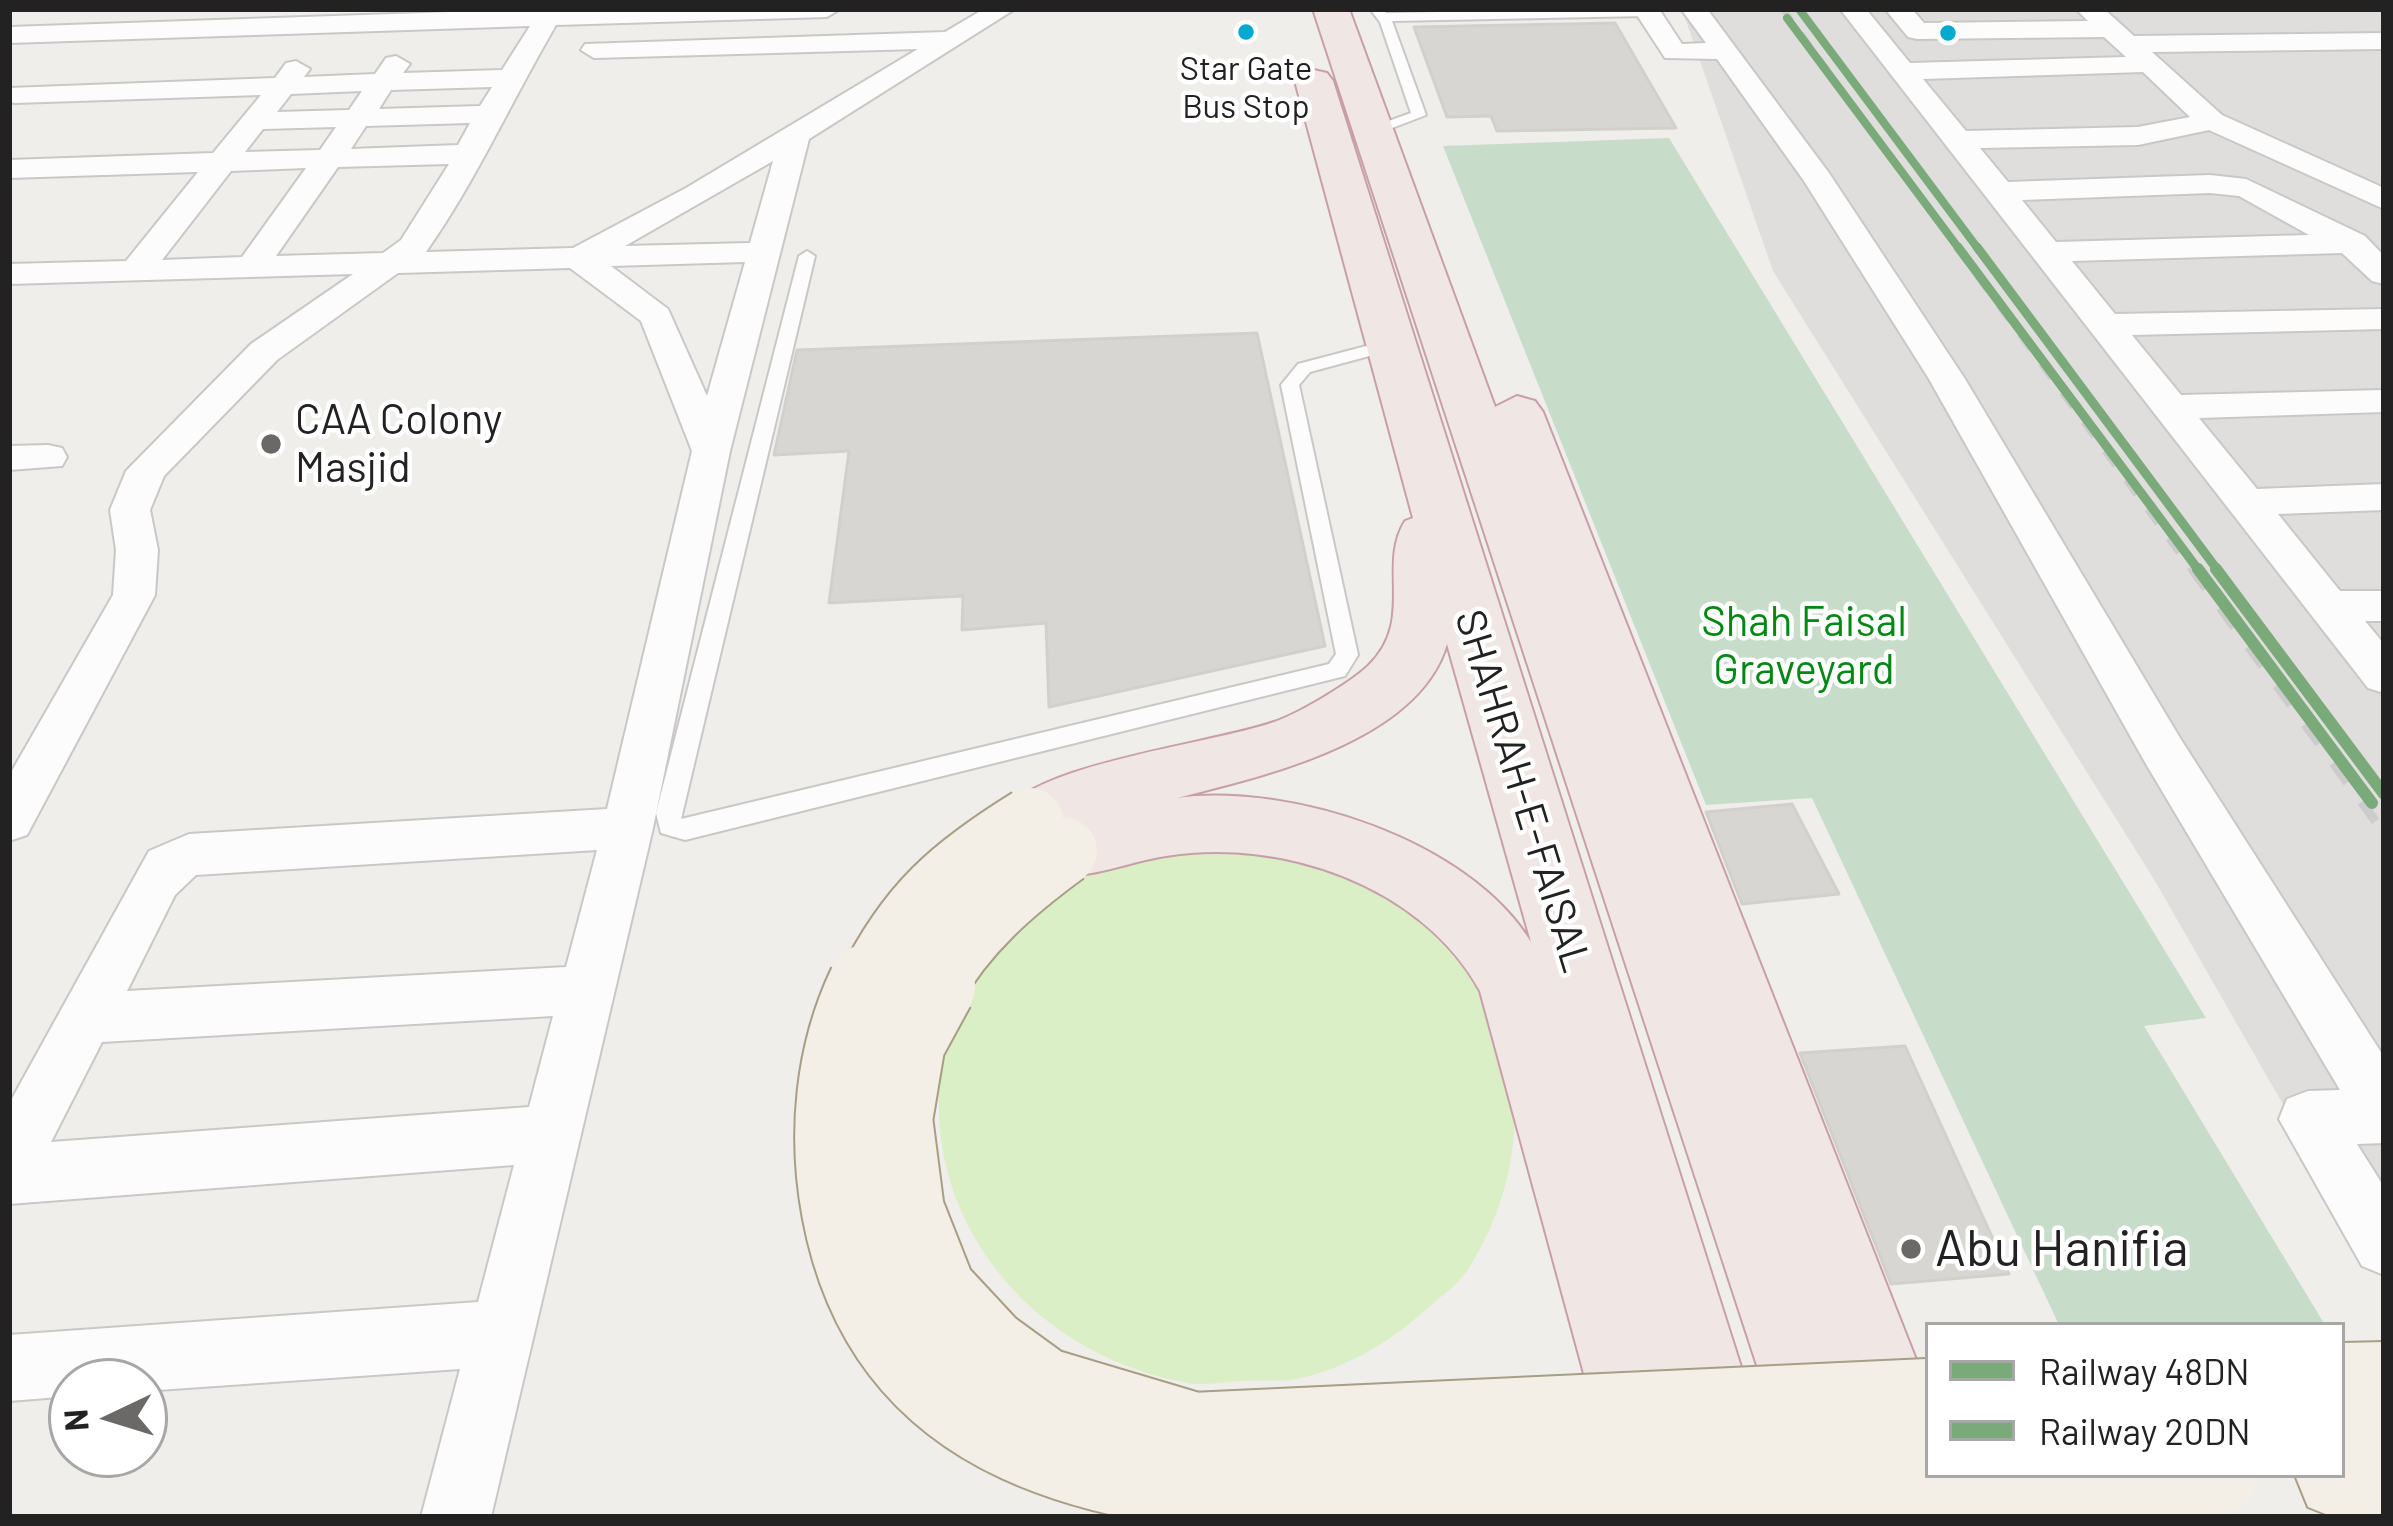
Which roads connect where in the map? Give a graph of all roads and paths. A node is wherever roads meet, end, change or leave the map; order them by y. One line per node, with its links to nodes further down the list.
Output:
1 (164, 9): 15 (street)
2 (827, 9): 8 (street)
3 (1001, 9): 17 (street)
4 (1694, 9): 23 (street)
5 (1853, 9): 25 (street)
6 (1898, 9): 14 (street)
7 (2307, 9): 20 (street)
8 (772, 10): 21 (street); 22 (street)
9 (1646, 10): 10 (lane); 23 (street)
10 (1379, 13): 40 (lane)
11 (431, 15): 12 (street); 21 (street); 28 (street)
12 (337, 17): 13 (street); 30 (street)
13 (246, 18): 15 (street); 31 (street)
14 (2109, 27): 20 (street); 26 (street)
15 (143, 30): 16 (street); 32 (street)
16 (9, 34)
17 (951, 39): 22 (street); 38 (street)
18 (1314, 40): 40 (highway, SHAHRAH-E-FAISAL); 60 (highway, SHAHRAH-E-FAISAL)
19 (2384, 41): 20 (street)
20 (2350, 42): 24 (street)
21 (545, 43): 22 (street); 28 (street); 33 (street)
22 (761, 46)
23 (1722, 51): 75 (street)
24 (2384, 67)
25 (1903, 71): 26 (street); 39 (street)
26 (2157, 71): 27 (street); 35 (street)
27 (2208, 77)
28 (384, 82): 30 (street); 34 (street)
29 (12, 84): 32 (street); 37 (street)
30 (283, 85): 31 (street); 36 (street)
31 (184, 89): 32 (street); 44 (street)
32 (84, 92)
33 (488, 114): 34 (street); 41 (street)
34 (358, 118): 36 (street); 42 (street)
35 (2212, 121): 39 (street); 47 (street)
36 (254, 122): 43 (street)
37 (20, 131)
38 (796, 132): 51 (street); 52 (street)
39 (1958, 140): 46 (street)
40 (1378, 142): 84 (highway, SHAHRAH-E-FAISAL); 84 (highway)
41 (468, 154): 42 (street); 53 (street)
42 (330, 158): 43 (street); 54 (street)
43 (223, 161): 44 (street); 55 (street)
44 (118, 165): 45 (street)
45 (9, 169)
46 (2000, 192): 49 (street); 50 (street)
47 (2384, 200)
48 (2384, 221): 49 (street)
49 (2352, 245): 50 (street); 57 (street)
50 (2048, 252): 59 (street)
51 (787, 254): 52 (street); 60 (lane); 63 (street)
52 (578, 258): 53 (street); 63 (street)
53 (386, 263): 54 (street); 70 (street)
54 (253, 266): 55 (street)
55 (137, 269): 56 (street)
56 (9, 274)
57 (2384, 274)
58 (2384, 319): 59 (street)
59 (2105, 325): 62 (street)
60 (1388, 345): 64 (highway, SHAHRAH-E-FAISAL)
61 (2384, 401): 62 (street)
62 (2170, 407): 66 (street)
63 (712, 451): 71 (street)
64 (1423, 471): 72 (highway); 89 (highway, SHAHRAH-E-FAISAL)
65 (2384, 497): 66 (street)
66 (2246, 502): 67 (street)
67 (2329, 606): 68 (street); 69 (street)
68 (2384, 606)
69 (2384, 676)
70 (9, 821)
71 (628, 828): 73 (street); 74 (street)
72 (1047, 836): 84 (main road, bridge); 88 (highway)
73 (588, 990): 74 (street); 76 (street)
74 (85, 1018): 77 (street)
75 (2384, 1112): 79 (street)
76 (552, 1134): 78 (street); 80 (street)
77 (9, 1164)
78 (9, 1175)
79 (2384, 1244)
80 (502, 1333): 81 (street); 87 (street)
81 (9, 1368)
82 (2384, 1388): 83 (main road)
83 (2345, 1389)
84 (1904, 1464)
85 (2345, 1473): 86 (main road)
86 (2384, 1473)
87 (456, 1517)
88 (1672, 1517)
89 (1740, 1517)

